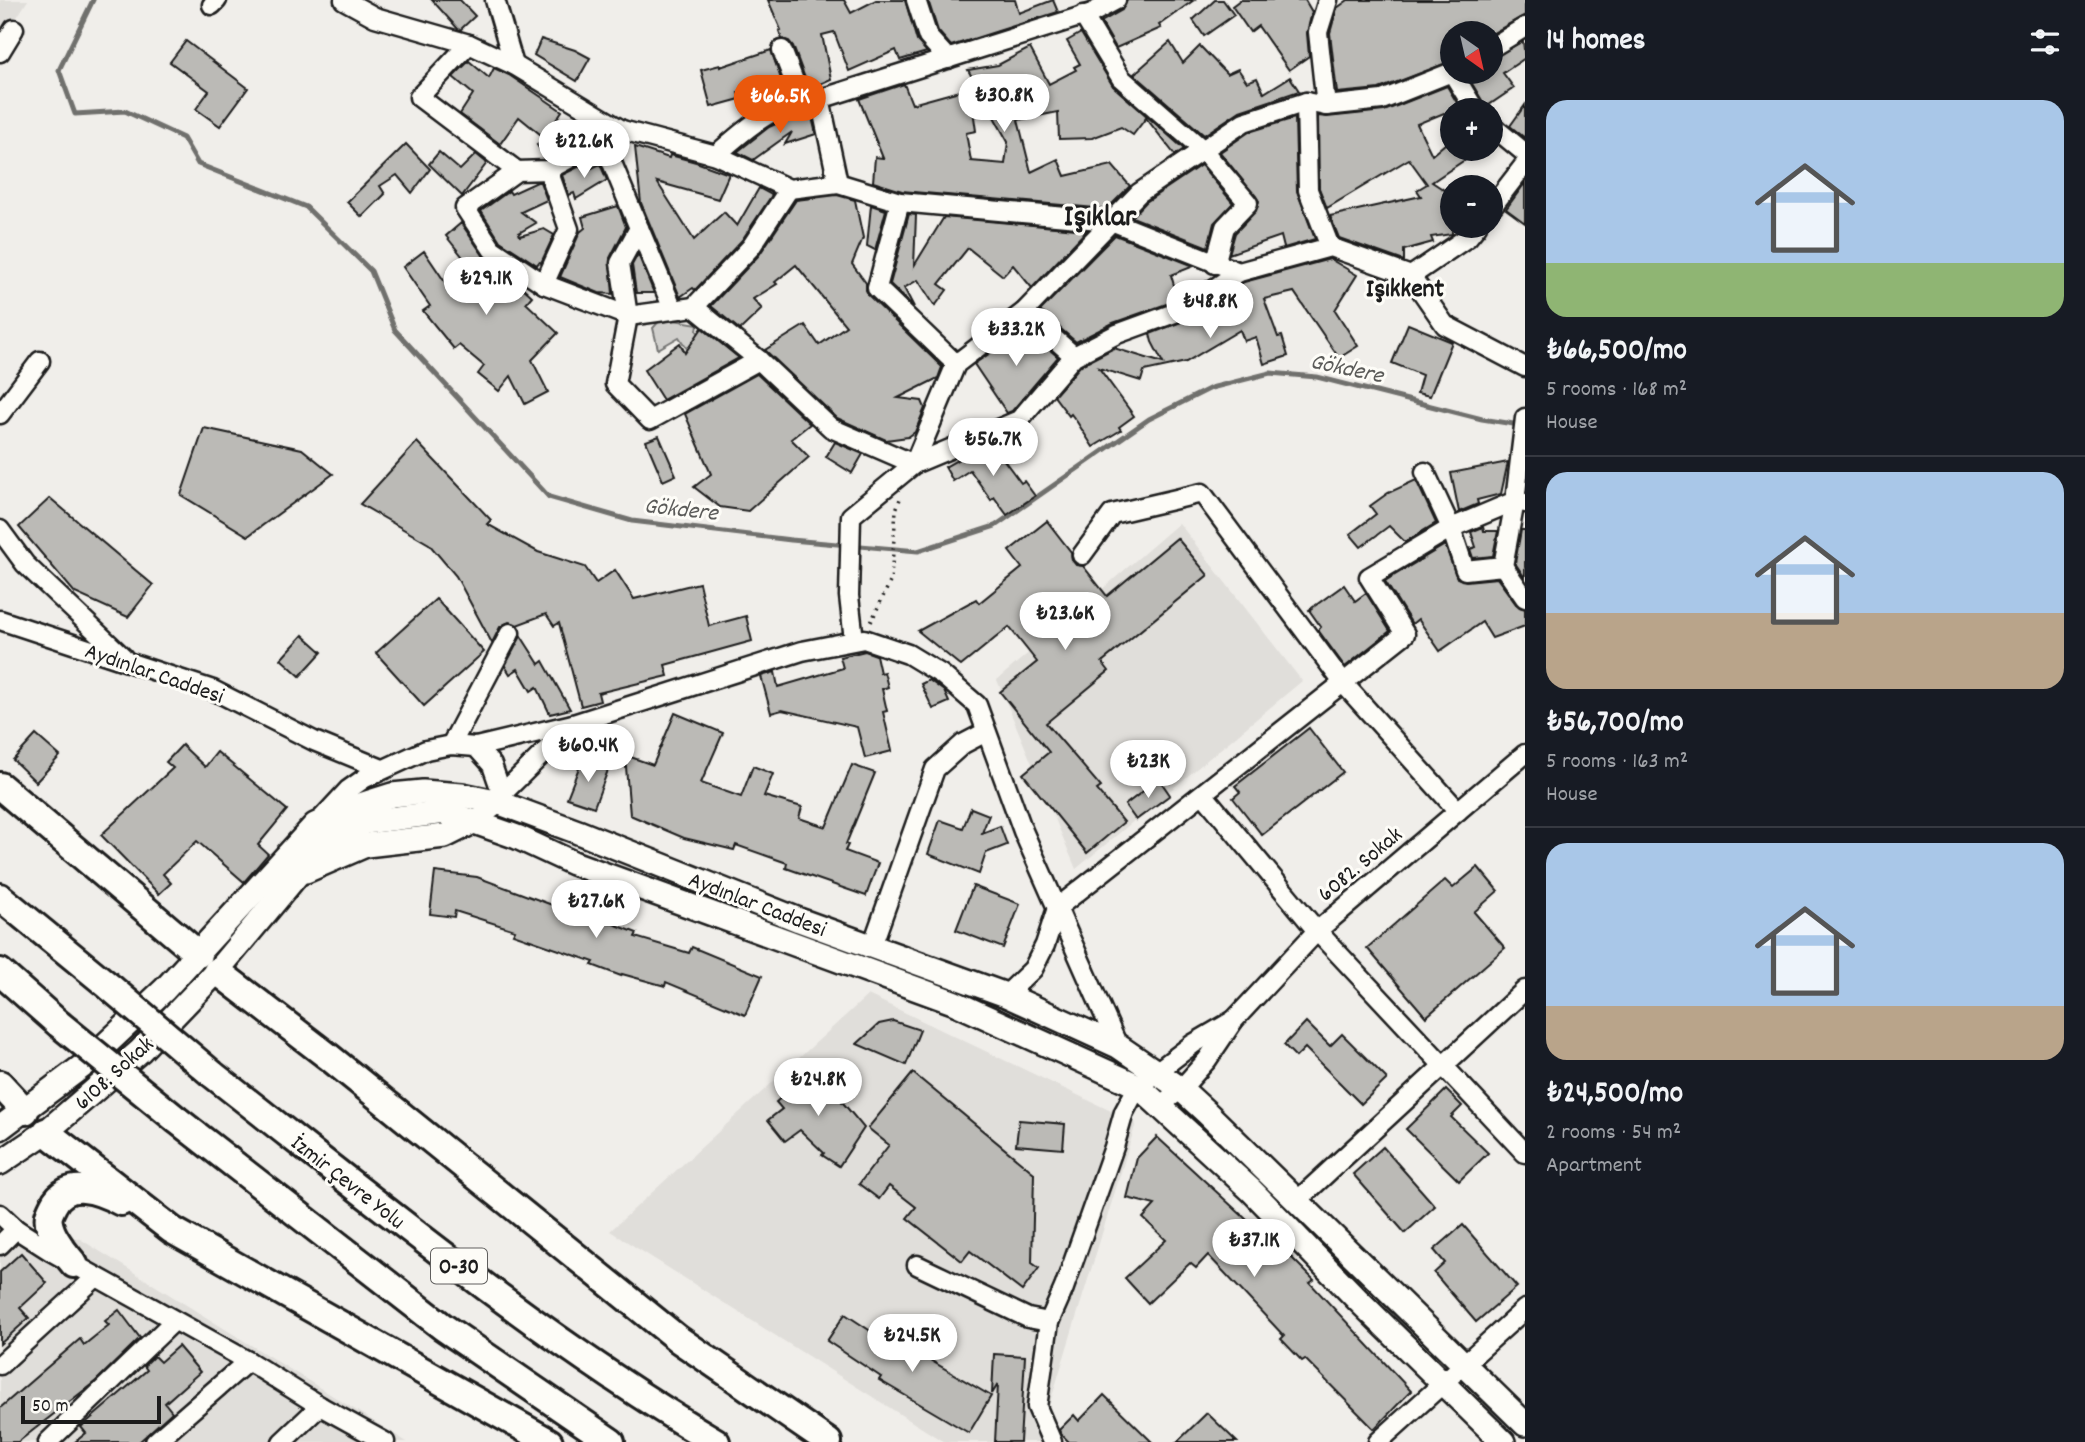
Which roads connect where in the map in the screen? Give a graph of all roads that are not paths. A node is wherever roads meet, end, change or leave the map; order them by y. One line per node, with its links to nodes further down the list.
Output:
1 (344, 0): 6 (street)
2 (495, 0): 15 (street)
3 (916, 0): 14 (street)
4 (1116, 0): 7 (street)
5 (1328, 0): 19 (street)
6 (375, 9): 11 (street)
7 (1087, 9): 14 (street); 23 (street)
8 (1525, 27): 10 (street)
9 (14, 29): 13 (street)
10 (1503, 41)
11 (469, 44): 15 (street); 28 (street)
12 (782, 50): 17 (street)
13 (0, 52)
14 (948, 59): 17 (street)
15 (514, 65): 20 (street)
16 (1440, 77): 19 (street)
17 (811, 99): 25 (street); 29 (street)
18 (1306, 102): 19 (street); 23 (street); 36 (street)
19 (1326, 106)
20 (622, 130): 22 (street); 25 (street)
21 (1503, 135): 24 (street)
22 (603, 141): 27 (street); 34 (street)
23 (1202, 149): 33 (street); 37 (street)
24 (1525, 153)
25 (716, 155): 30 (street)
26 (1525, 164): 31 (street)
27 (548, 170): 28 (street); 40 (street)
28 (517, 171): 40 (street)
29 (838, 183): 30 (street); 32 (street)
30 (789, 189): 41 (street)
31 (1503, 192)
32 (900, 202): 33 (street); 48 (street)
33 (1111, 221): 37 (street); 43 (street)
34 (639, 229): 42 (street); 44 (street)
35 (1467, 238): 39 (street)
36 (1330, 247): 38 (street); 39 (street)
37 (1215, 264): 38 (street)
38 (1239, 272): 45 (street)
39 (1411, 276): 49 (street)
40 (544, 285): 44 (street)
41 (694, 307): 42 (street); 46 (street)
42 (673, 309): 44 (street)
43 (1024, 312): 45 (street); 48 (street)
44 (628, 316): 46 (street)
45 (1074, 356): 52 (street)
46 (759, 359): 52 (street)
47 (40, 361): 50 (street)
48 (956, 364): 52 (street)
49 (1525, 367)
50 (0, 414)
51 (1525, 420): 54 (street)
52 (914, 464): 62 (street)
53 (1425, 472): 55 (street)
54 (1520, 502): 55 (street); 58 (street)
55 (1451, 528): 58 (street); 64 (street)
56 (0, 530): 63 (street)
57 (1082, 555): 64 (street)
58 (1503, 566): 59 (street)
59 (1525, 598)
60 (0, 620): 63 (street, Aydınlar Caddesi)
61 (510, 633): 67 (street)
62 (859, 640): 65 (street); 66 (street)
63 (128, 662): 70 (street, Aydınlar Caddesi)
64 (1344, 684): 72 (street); 74 (street)
65 (573, 724): 68 (street); 73 (street)
66 (986, 732): 78 (street); 80 (street)
67 (451, 745): 68 (street); 70 (street)
68 (476, 747): 73 (street)
69 (1525, 754): 74 (street, 6082. Sokak)
70 (382, 769): 76 (street)
71 (0, 786): 81 (highway)
72 (1203, 793): 78 (street); 79 (street)
73 (501, 798): 75 (street); 76 (main road, Aydınlar Caddesi); 80 (main road, Aydınlar Caddesi)
74 (1458, 811): 79 (street, 6082. Sokak)
75 (475, 821): 81 (main road, Aydınlar Caddesi); 88 (main road, Aydınlar Caddesi)
76 (316, 825): 81 (main road, Aydınlar Caddesi)
77 (0, 897): 119 (highway, İzmir Çevre Yolu / O-30, bridge)
78 (1057, 908): 84 (street); 86 (street)
79 (1317, 931): 85 (street, 6082. Sokak); 87 (street)
80 (872, 946): 84 (main road, Aydınlar Caddesi)
81 (207, 963): 92 (main road, 6108. Sokak); 94 (main road, 6108. Sokak); 120 (highway)
82 (0, 972): 118 (highway, O-30, bridge)
83 (1525, 990): 87 (street)
84 (1006, 995): 86 (main road, Aydınlar Caddesi)
85 (1234, 1020): 88 (street); 90 (street)
86 (1118, 1046): 88 (main road, Aydınlar Caddesi)
87 (1443, 1067): 95 (street); 97 (street)
88 (1147, 1079): 90 (main road); 91 (main road, Aydınlar Caddesi); 106 (street)
89 (0, 1084): 92 (highway)
90 (1181, 1089): 91 (street); 97 (main road)
91 (1161, 1105): 110 (main road, Aydınlar Caddesi)
92 (25, 1111): 93 (main road, 6108. Sokak)
93 (0, 1128)
94 (46, 1132): 96 (main road, 6108. Sokak); 100 (highway)
95 (1525, 1153)
96 (0, 1163)
97 (1298, 1200): 109 (main road)
98 (0, 1214): 99 (street)
99 (16, 1229): 101 (street); 103 (street)
100 (172, 1230): 103 (highway); 117 (highway)
101 (0, 1245)
102 (917, 1265): 106 (street)
103 (85, 1271): 105 (street); 108 (street)
104 (1525, 1309): 109 (street)
105 (174, 1321): 107 (street); 113 (street)
106 (1049, 1322): 121 (street)
107 (248, 1361): 111 (street); 114 (street)
108 (0, 1365)
109 (1465, 1366): 110 (street); 112 (main road)
110 (1444, 1384): 122 (street); 123 (main road, Aydınlar Caddesi)
111 (320, 1406): 115 (street); 116 (street)
112 (1525, 1424)
113 (48, 1442)
114 (155, 1442)
115 (282, 1442)
116 (385, 1442)
117 (549, 1442)
118 (611, 1442)
119 (716, 1442)
120 (828, 1442)
121 (1052, 1442)
122 (1378, 1442)
123 (1503, 1442)

